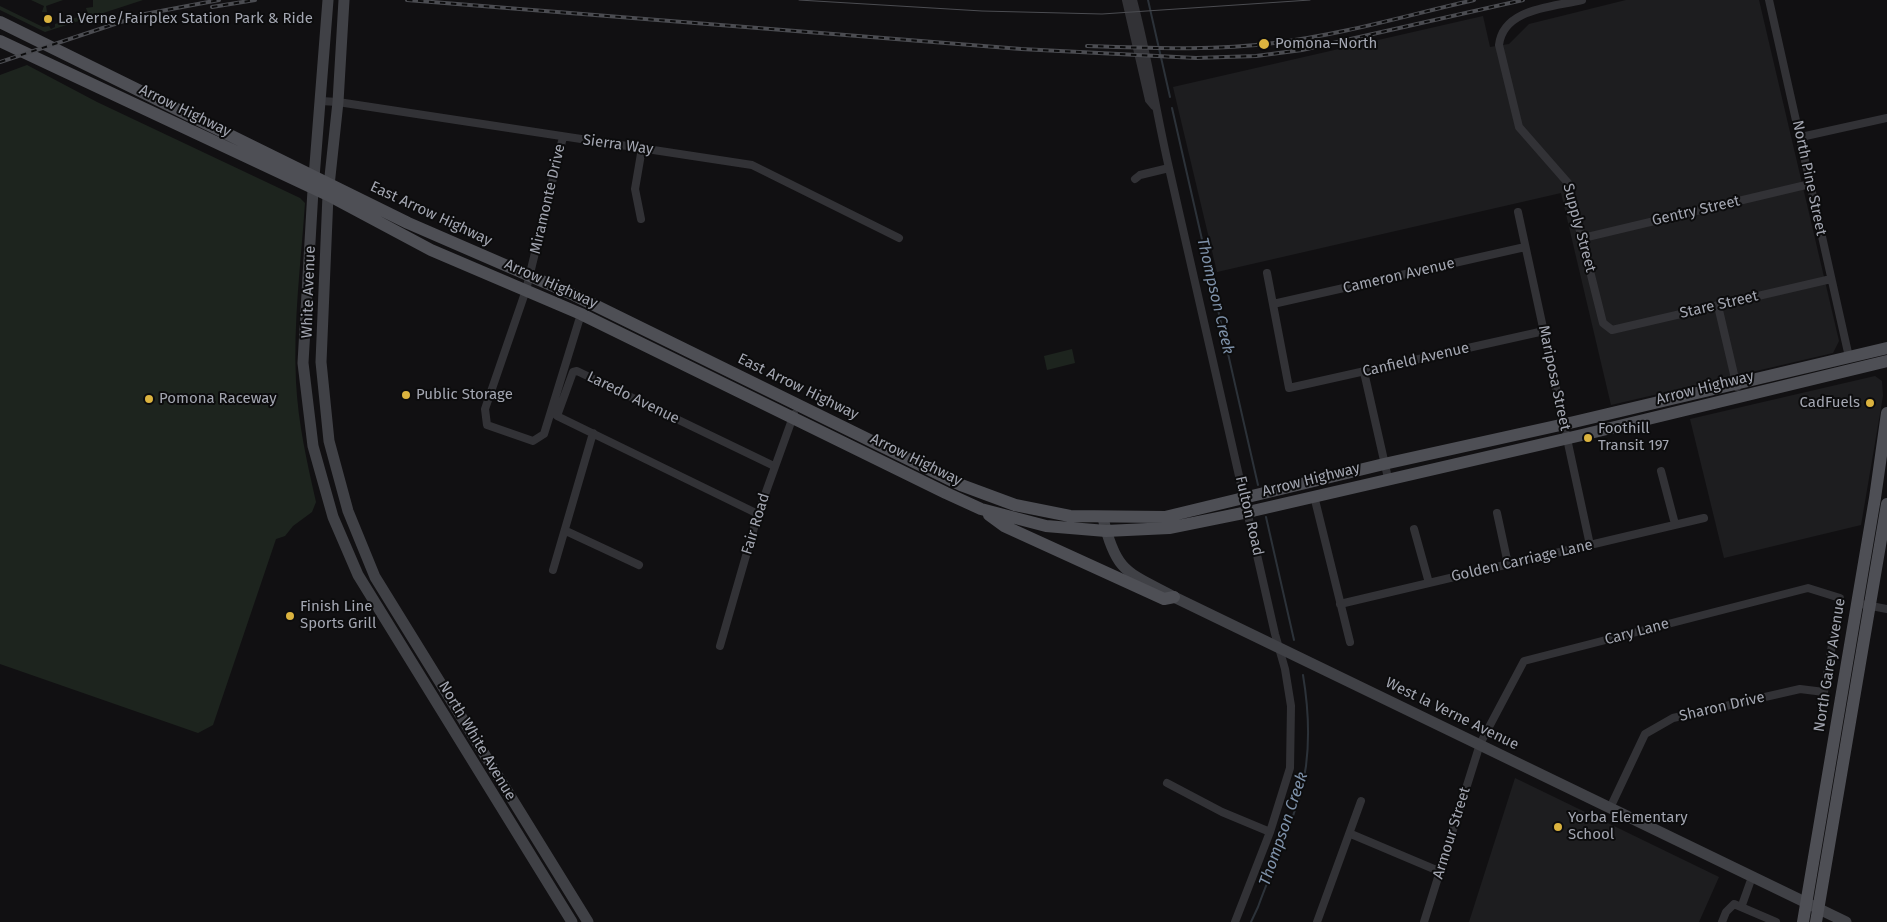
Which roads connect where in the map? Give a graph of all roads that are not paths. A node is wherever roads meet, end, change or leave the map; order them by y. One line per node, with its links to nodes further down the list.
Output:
1 (328, 0): 9 (main road, White Avenue)
2 (344, 0): 10 (main road, White Avenue)
3 (1126, 0): 11 (street, Fulton Road)
4 (1133, 0): 11 (street, Fulton Road)
5 (1582, 0): 25 (street, Supply Street)
6 (1769, 0): 14 (street, North Pine Street)
7 (0, 22): 17 (main road, East Arrow Highway)
8 (0, 41): 21 (main road, Arrow Highway)
9 (321, 101): 10 (street, Sierra Way); 17 (main road, White Avenue)
10 (338, 102): 13 (street, Sierra Way); 20 (main road, White Avenue)
11 (1154, 106): 16 (street, Fulton Road)
12 (1887, 118): 14 (street)
13 (563, 137): 15 (street, Sierra Way); 28 (street, Miramonte Drive)
14 (1801, 137): 19 (street, North Pine Street)
15 (642, 148): 23 (street); 24 (street, Sierra Way)
16 (1169, 168): 18 (street); 54 (street, Fulton Road)
17 (316, 177): 20 (main road, East Arrow Highway); 21 (main road, White Avenue)
18 (1135, 178)
19 (1810, 184): 25 (street, Gentry Street); 29 (street, North Pine Street)
20 (328, 189): 21 (main road, Arrow Highway); 28 (main road, East Arrow Highway); 30 (main road, Arrow Highway); 73 (main road, White Avenue)
21 (313, 190): 72 (main road, White Avenue)
22 (1518, 212): 26 (street, Mariposa Street)
23 (641, 219)
24 (898, 238)
25 (1583, 238): 34 (street, Supply Street)
26 (1525, 247): 31 (street, Cameron Avenue); 35 (street, Mariposa Street)
27 (1266, 273): 31 (street)
28 (530, 276): 30 (street, Miramonte Drive); 41 (main road, East Arrow Highway)
29 (1831, 279): 32 (street, Stare Street); 37 (street, North Pine Street)
30 (526, 290): 33 (main road, Arrow Highway); 33 (street, Miramonte Drive)
31 (1274, 304): 39 (street, Canfield Avenue)
32 (1718, 306): 34 (street, Stare Street); 40 (street)
33 (581, 314): 43 (main road, Arrow Highway)
34 (1607, 328)
35 (1544, 331): 39 (street, Canfield Avenue); 44 (street, Mariposa Street)
36 (1887, 348): 37 (main road, Arrow Highway)
37 (1848, 357): 40 (main road, Arrow Highway)
38 (1887, 361): 40 (main road, Arrow Highway)
39 (1364, 372): 48 (street)
40 (1737, 390): 44 (main road, Arrow Highway); 46 (main road, Arrow Highway)
41 (798, 404): 43 (street, Fair Road); 52 (main road, East Arrow Highway)
42 (1887, 413): 47 (main road, North Garey Avenue)
43 (792, 417): 49 (street, Fair Road); 56 (main road, Arrow Highway)
44 (1564, 424): 46 (street, Mariposa Street); 48 (main road, Arrow Highway)
45 (594, 433): 49 (street, Laredo Avenue); 58 (street, Laredo Avenue); 65 (street)
46 (1566, 437): 51 (main road, Arrow Highway); 67 (street, Mariposa Street)
47 (1880, 460): 55 (main road, North Garey Avenue); 62 (main road, North Garey Avenue)
48 (1384, 464): 51 (street); 54 (main road, Arrow Highway)
49 (774, 466): 58 (street, Fair Road)
50 (1661, 471): 63 (street)
51 (1388, 478): 53 (main road, Arrow Highway)
52 (986, 495): 56 (street); 60 (main road, East Arrow Highway)
53 (1314, 496): 57 (main road, Arrow Highway); 76 (street)
54 (1245, 498): 57 (street, Fulton Road); 60 (main road, Arrow Highway)
55 (1887, 506): 68 (main road, North Garey Avenue)
56 (981, 509): 66 (main road, Arrow Highway); 75 (main road)
57 (1248, 512): 66 (main road, Arrow Highway); 81 (street, Fulton Road)
58 (758, 514): 80 (street, Fair Road)
59 (1497, 514): 69 (street)
60 (1103, 518): 66 (main road, West la Verne Avenue)
61 (1704, 518): 63 (street, Golden Carriage Lane)
62 (1871, 518): 68 (main road); 77 (main road, North Garey Avenue)
63 (1675, 524): 67 (street, Golden Carriage Lane)
64 (1414, 529): 74 (street)
65 (566, 531): 70 (street); 71 (street)
66 (1106, 532): 75 (main road, West la Verne Avenue)
67 (1590, 544): 69 (street, Golden Carriage Lane)
68 (1878, 556): 77 (main road, North Garey Avenue)
69 (1508, 564): 74 (street, Golden Carriage Lane)
70 (639, 565)
71 (553, 570)
72 (358, 575): 96 (main road, North White Avenue)
73 (375, 577): 97 (main road, North White Avenue)
74 (1429, 583): 76 (street, Golden Carriage Lane)
75 (1174, 597): 81 (main road, West la Verne Avenue)
76 (1340, 604): 79 (street)
77 (1862, 604): 78 (street); 83 (main road, North Garey Avenue); 84 (main road, North Garey Avenue)
78 (1887, 608)
79 (1350, 642)
80 (720, 646)
81 (1278, 648): 85 (main road, West la Verne Avenue); 89 (street, Fulton Road)
82 (1824, 692): 85 (street, Cary Lane); 88 (street, Sharon Drive)
83 (1839, 704): 84 (main road); 93 (main road, North Garey Avenue)
84 (1850, 722): 95 (main road, North Garey Avenue)
85 (1480, 744): 88 (main road, West la Verne Avenue); 91 (street, Armour Street)
86 (1167, 783): 89 (street)
87 (1361, 801): 90 (street)
88 (1610, 808): 92 (main road, West la Verne Avenue)
89 (1270, 832): 98 (street, Fulton Road)
90 (1351, 834): 91 (street); 99 (street)
91 (1440, 872): 100 (street, Armour Street)
92 (1752, 877): 93 (main road, West la Verne Avenue); 94 (street)
93 (1807, 902): 95 (main road, West la Verne Avenue); 103 (main road, North Garey Avenue)
94 (1742, 905): 101 (street); 102 (street)
95 (1819, 908): 104 (main road, North Garey Avenue); 105 (main road, West la Verne Avenue)
96 (572, 922)
97 (588, 922)
98 (1235, 922)
99 (1317, 922)
100 (1424, 922)
101 (1722, 922)
102 (1776, 922)
103 (1803, 922)
104 (1816, 922)
105 (1846, 922)

